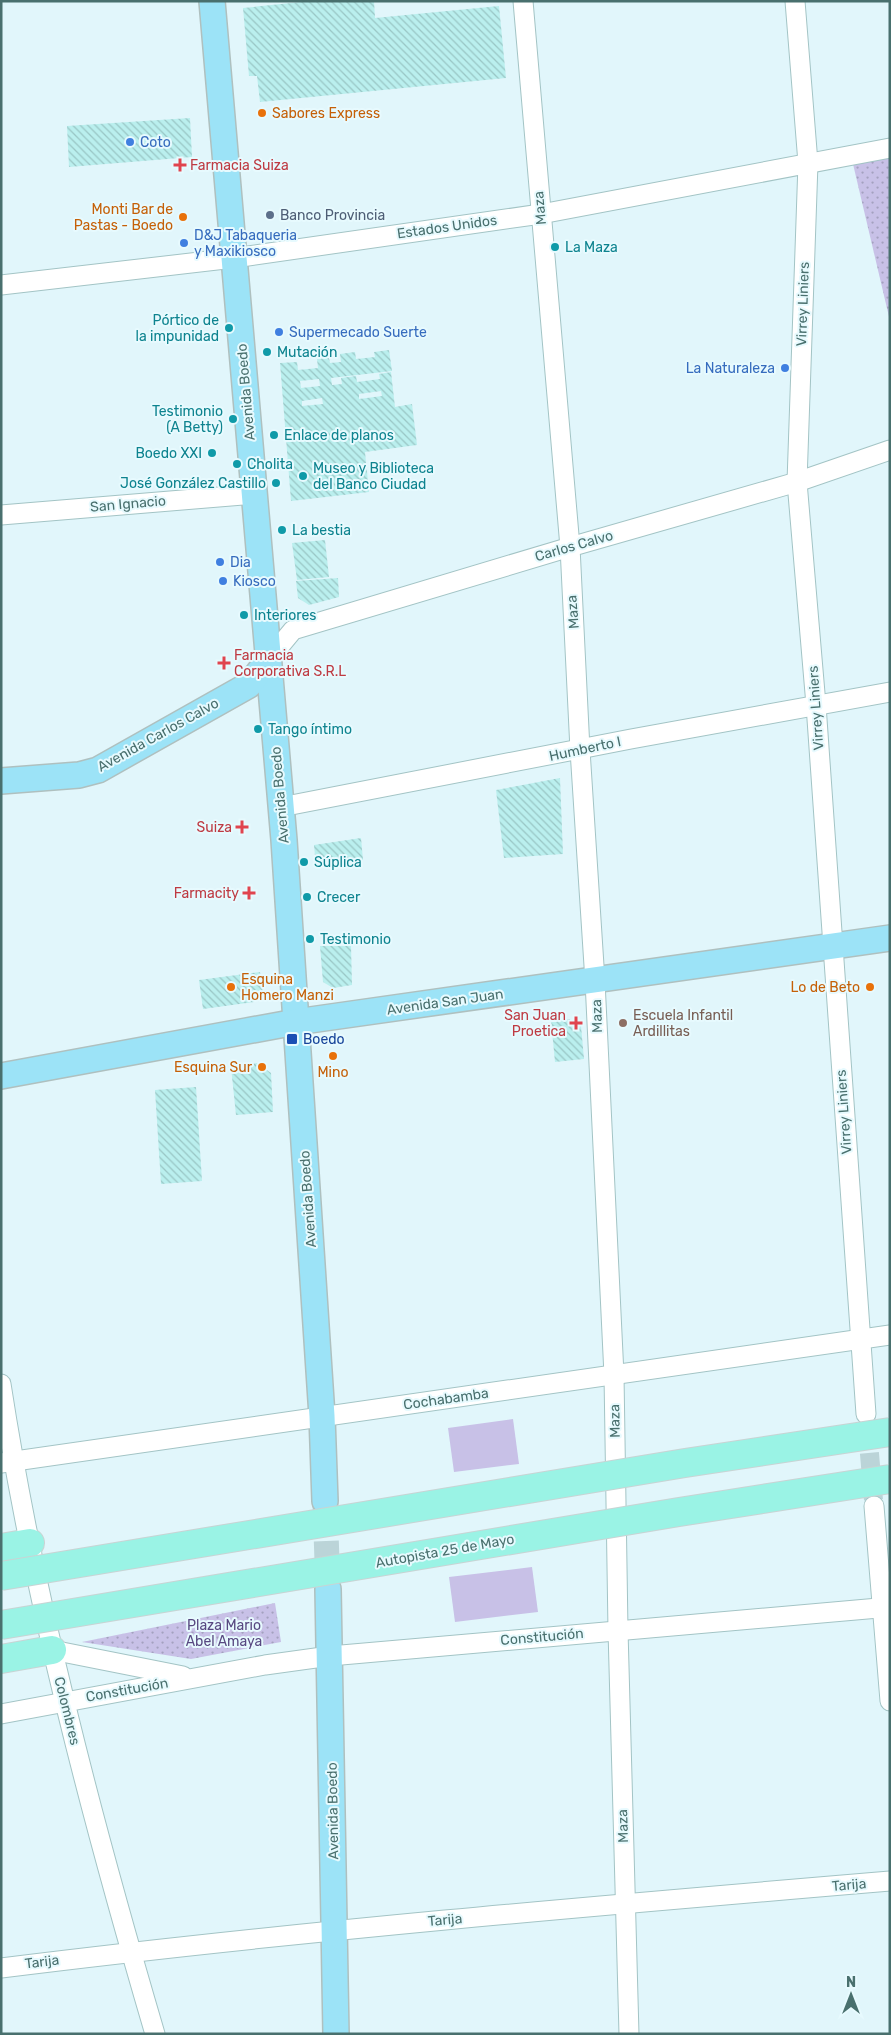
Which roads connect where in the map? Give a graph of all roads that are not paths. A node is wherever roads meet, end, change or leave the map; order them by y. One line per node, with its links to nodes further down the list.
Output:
1 (212, 1): 7 (main road, Avenida Boedo)
2 (523, 1): 6 (street, Maza)
3 (794, 1): 5 (street, Virrey Liniers)
4 (890, 148): 5 (street, Estados Unidos)
5 (808, 163): 6 (street, Estados Unidos); 10 (street, Virrey Liniers)
6 (541, 214): 7 (street, Estados Unidos); 13 (street, Maza)
7 (234, 258): 8 (street, Estados Unidos); 11 (main road, Avenida Boedo)
8 (1, 286)
9 (890, 450): 10 (street, Carlos Calvo)
10 (797, 482): 13 (street, Carlos Calvo); 16 (street, Virrey Liniers)
11 (255, 494): 12 (street, San Ignacio); 14 (main road, Avenida Boedo)
12 (1, 515)
13 (570, 547): 14 (street, Carlos Calvo); 17 (street, Maza)
14 (269, 659): 18 (main road, Avenida Carlos Calvo); 19 (main road, Avenida Boedo)
15 (890, 692): 16 (street, Humberto I)
16 (816, 705): 17 (street, Humberto I); 21 (street, Virrey Liniers)
17 (580, 750): 19 (street, Humberto I); 22 (street, Maza)
18 (1, 781)
19 (281, 807): 23 (main road, Avenida Boedo)
20 (890, 938): 21 (main road, Avenida San Juan)
21 (832, 946): 22 (main road, Avenida San Juan); 26 (street, Virrey Liniers)
22 (595, 981): 23 (main road, Avenida San Juan); 27 (street, Maza)
23 (296, 1022): 24 (main road, Avenida San Juan); 30 (main road, Avenida Boedo)
24 (1, 1076)
25 (890, 1334): 26 (street, Cochabamba)
26 (860, 1339): 27 (street, Cochabamba); 29 (street, Virrey Liniers)
27 (614, 1375): 30 (street, Cochabamba); 42 (street, Maza)
28 (1, 1384): 32 (street, Colombres)
29 (866, 1414)
30 (322, 1416): 32 (street, Cochabamba); 34 (main road, Avenida Boedo)
31 (890, 1432): 38 (highway, bridge)
32 (7, 1462): 36 (street, Colombres)
33 (890, 1479): 41 (highway, Autopista 25 de Mayo, bridge)
34 (325, 1501)
35 (874, 1506): 40 (street)
36 (30, 1543): 37 (highway); 43 (street, Colombres)
37 (1, 1548)
38 (1, 1576)
39 (328, 1589): 44 (main road, Avenida Boedo)
40 (886, 1607): 42 (street, Constitución); 47 (street)
41 (1, 1625)
42 (618, 1630): 44 (street, Constitución); 51 (street, Maza)
43 (52, 1650): 45 (highway); 46 (street, Constitución); 48 (street, Colombres)
44 (330, 1656): 46 (street, Constitución); 52 (main road, Avenida Boedo)
45 (1, 1658)
46 (195, 1678): 48 (street, Constitución)
47 (890, 1701)
48 (64, 1702): 49 (street, Constitución); 53 (street, Colombres)
49 (1, 1714)
50 (890, 1881): 51 (street, Tarija)
51 (626, 1904): 52 (street, Tarija); 57 (street, Maza)
52 (336, 1930): 53 (street, Tarija); 56 (main road, Avenida Boedo)
53 (130, 1951): 54 (street, Tarija); 55 (street, Colombres)
54 (1, 1968)
55 (155, 2034)
56 (336, 2034)
57 (629, 2034)

